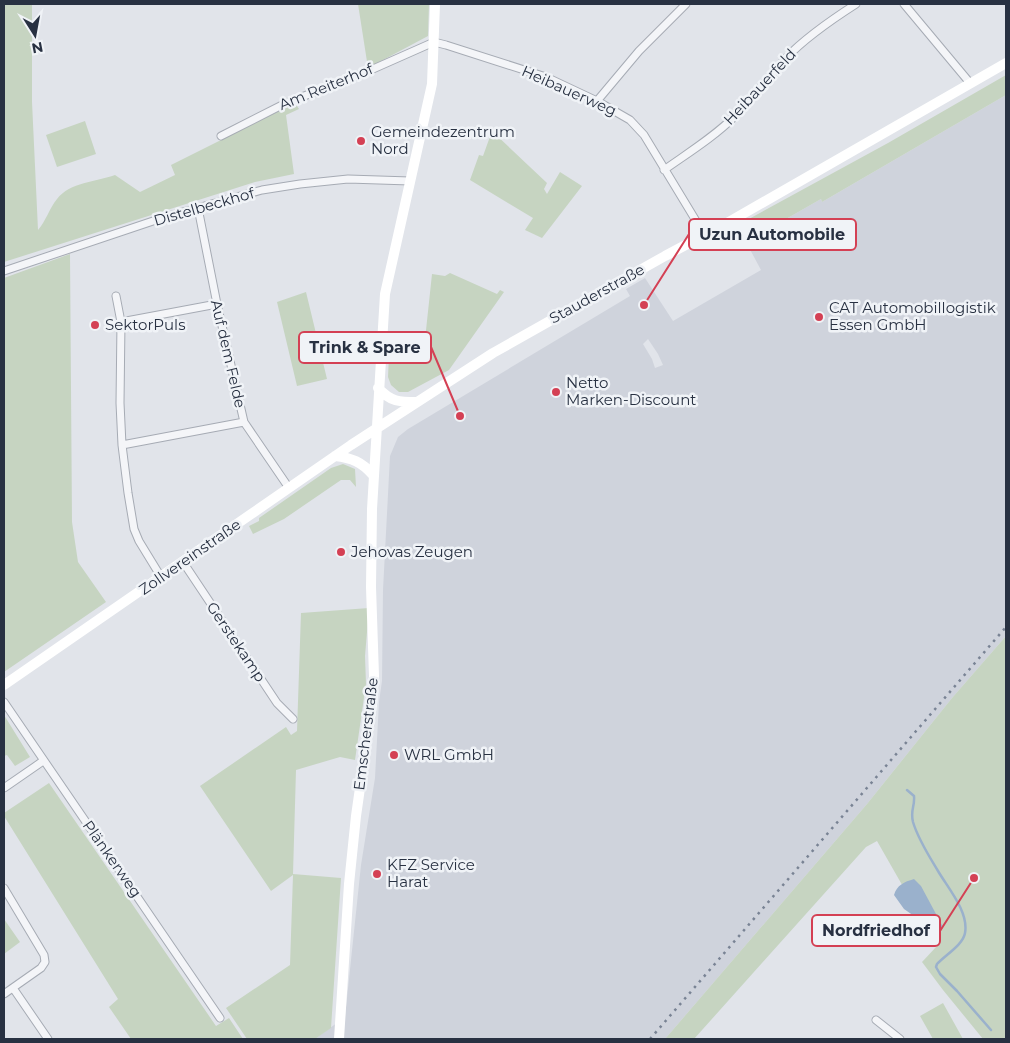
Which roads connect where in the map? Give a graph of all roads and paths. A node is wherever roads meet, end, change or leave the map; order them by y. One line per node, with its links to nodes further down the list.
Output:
1 (435, 4): 5 (main road, Emscherstraße)
2 (686, 4): 8 (street)
3 (856, 4): 10 (street, Heibauerfeld)
4 (904, 4): 7 (street)
5 (434, 42): 8 (street, Heibauerweg); 9 (street, Am Reiterhof); 11 (main road, Emscherstraße)
6 (1006, 63): 7 (main road, Stauderstraße)
7 (970, 83): 13 (main road, Stauderstraße)
8 (597, 101): 10 (street, Heibauerweg)
9 (220, 136)
10 (664, 170): 13 (street, Heibauerweg)
11 (410, 181): 12 (street, Distelbeckhof); 18 (main road, Emscherstraße)
12 (198, 208): 14 (street, Distelbeckhof); 16 (street, Auf dem Felde)
13 (704, 234): 19 (main road, Stauderstraße)
14 (4, 271)
15 (116, 296): 17 (street)
16 (217, 304): 17 (street); 20 (street, Auf dem Felde)
17 (121, 322): 22 (street)
18 (378, 388): 19 (main road); 21 (main road, Emscherstraße)
19 (417, 402): 21 (main road, Stauderstraße)
20 (244, 422): 22 (street); 25 (street, Auf dem Felde)
21 (376, 429): 23 (main road, Zollvereinstraße); 24 (main road, Emscherstraße)
22 (122, 444): 27 (street)
23 (335, 456): 24 (main road); 25 (main road, Zollvereinstraße)
24 (374, 475): 39 (main road, Emscherstraße)
25 (289, 488): 26 (main road, Zollvereinstraße)
26 (183, 562): 27 (main road, Zollvereinstraße); 30 (street, Gerstekamp)
27 (161, 577): 28 (main road, Zollvereinstraße)
28 (4, 685)
29 (4, 702): 31 (street, Plänkerweg)
30 (293, 719)
31 (43, 760): 32 (street); 36 (street, Plänkerweg)
32 (4, 788)
33 (4, 888): 34 (street)
34 (13, 988): 35 (street); 38 (street)
35 (4, 994)
36 (220, 1018)
37 (876, 1020): 40 (street)
38 (48, 1039)
39 (340, 1039)
40 (900, 1039)

